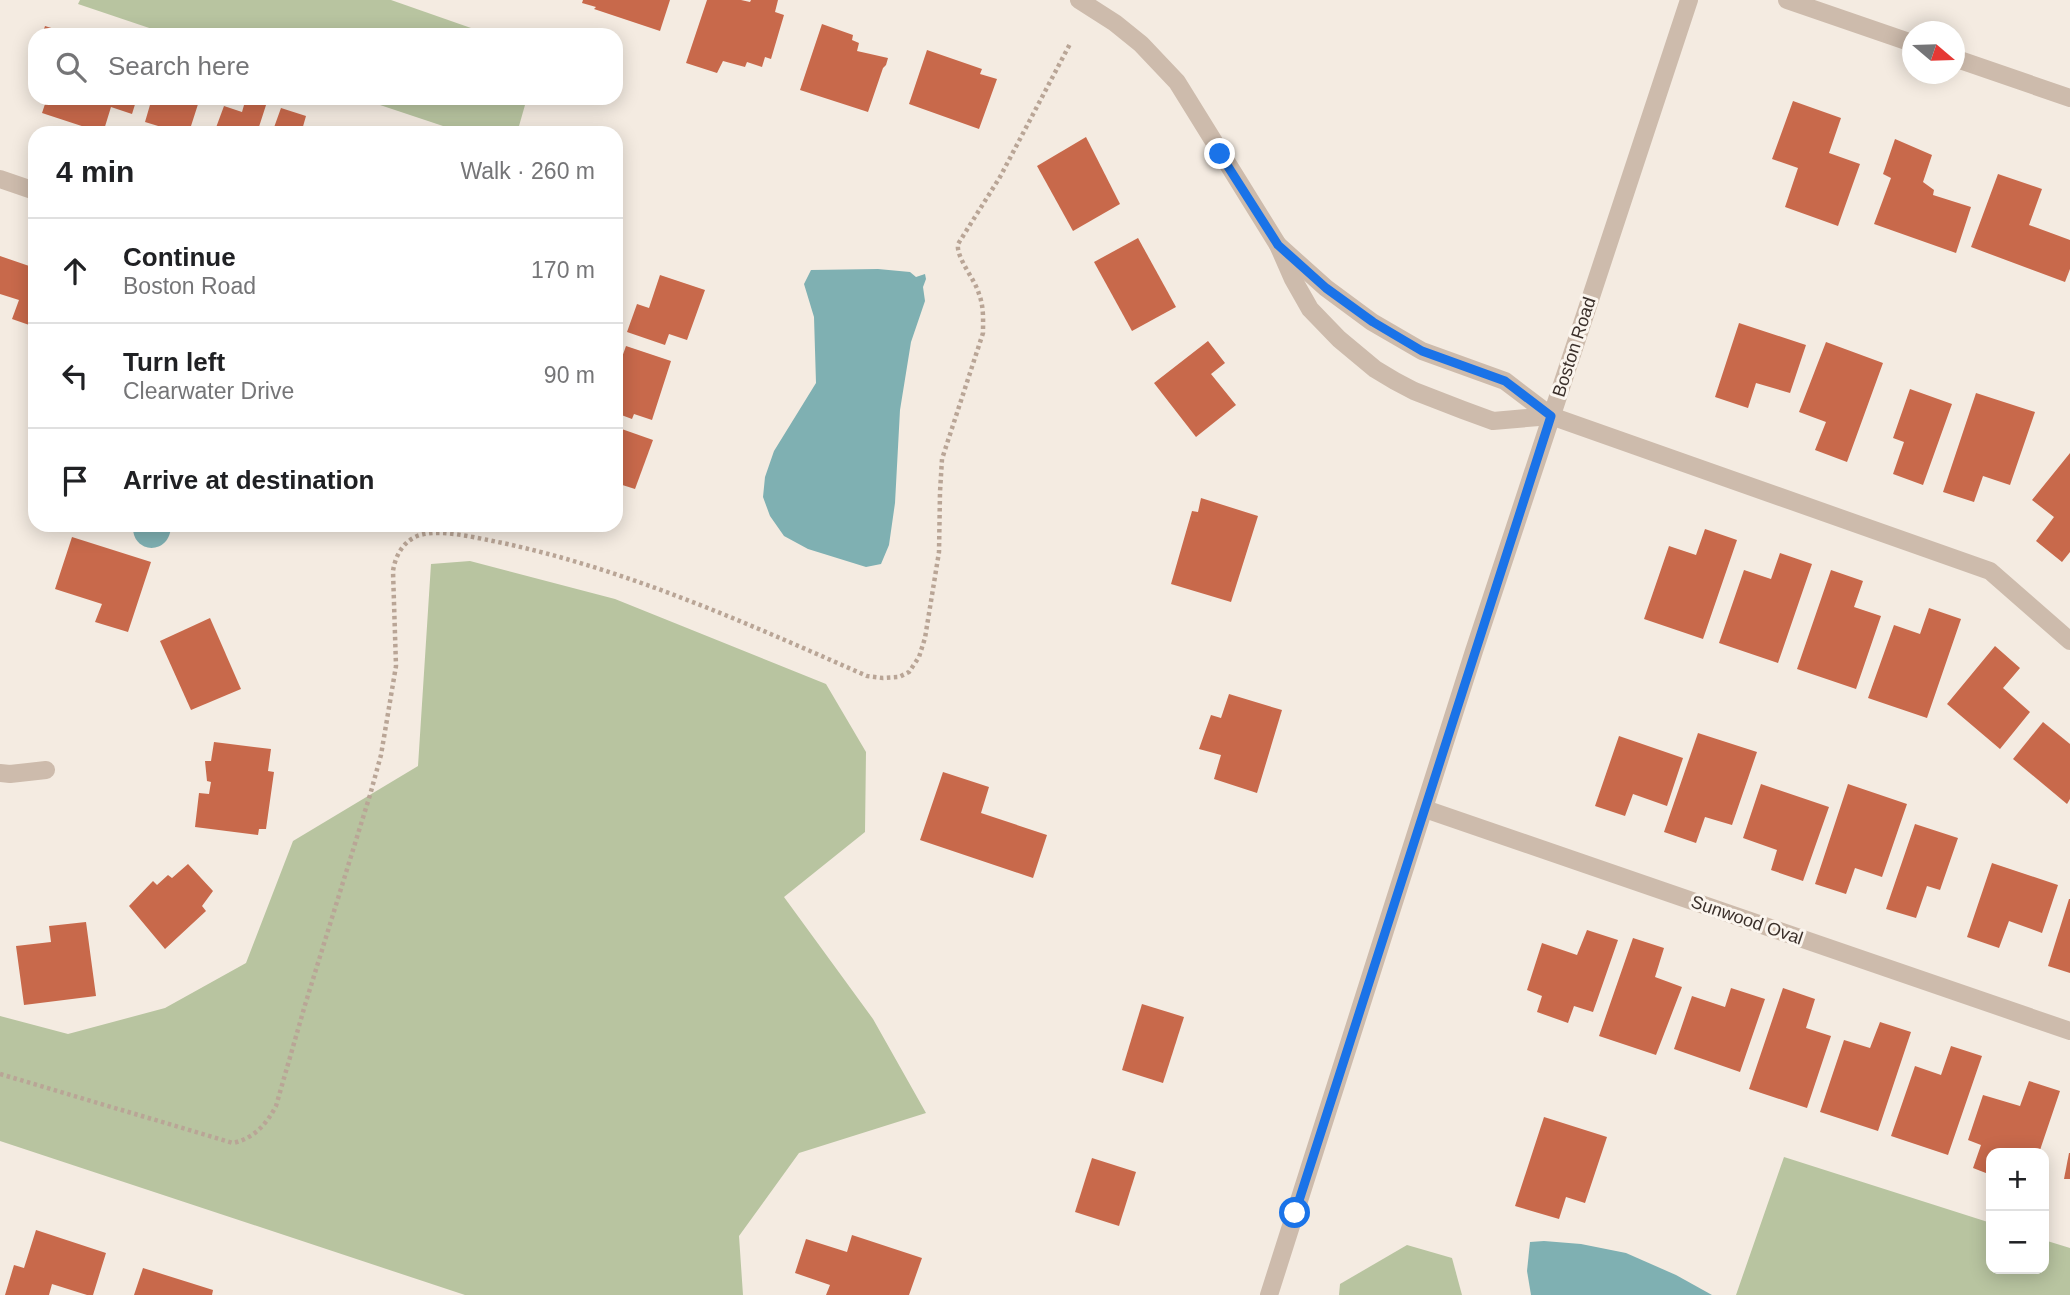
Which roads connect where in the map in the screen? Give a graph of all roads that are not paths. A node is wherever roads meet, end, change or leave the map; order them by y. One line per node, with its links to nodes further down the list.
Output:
1 (1079, 0): 9 (street)
2 (1689, 0): 10 (street, Boston Road)
3 (1787, 0): 4 (street)
4 (1902, 39)
5 (1965, 61): 6 (street)
6 (2070, 98)
7 (0, 179): 8 (street)
8 (28, 189)
9 (1278, 245): 10 (street); 10 (street)
10 (1551, 416): 11 (street); 14 (street, Boston Road)
11 (2070, 641)
12 (46, 769): 13 (street)
13 (0, 772)
14 (1425, 809): 15 (street, Sunwood Oval); 16 (street, Boston Road)
15 (2070, 1031)
16 (1269, 1295)

